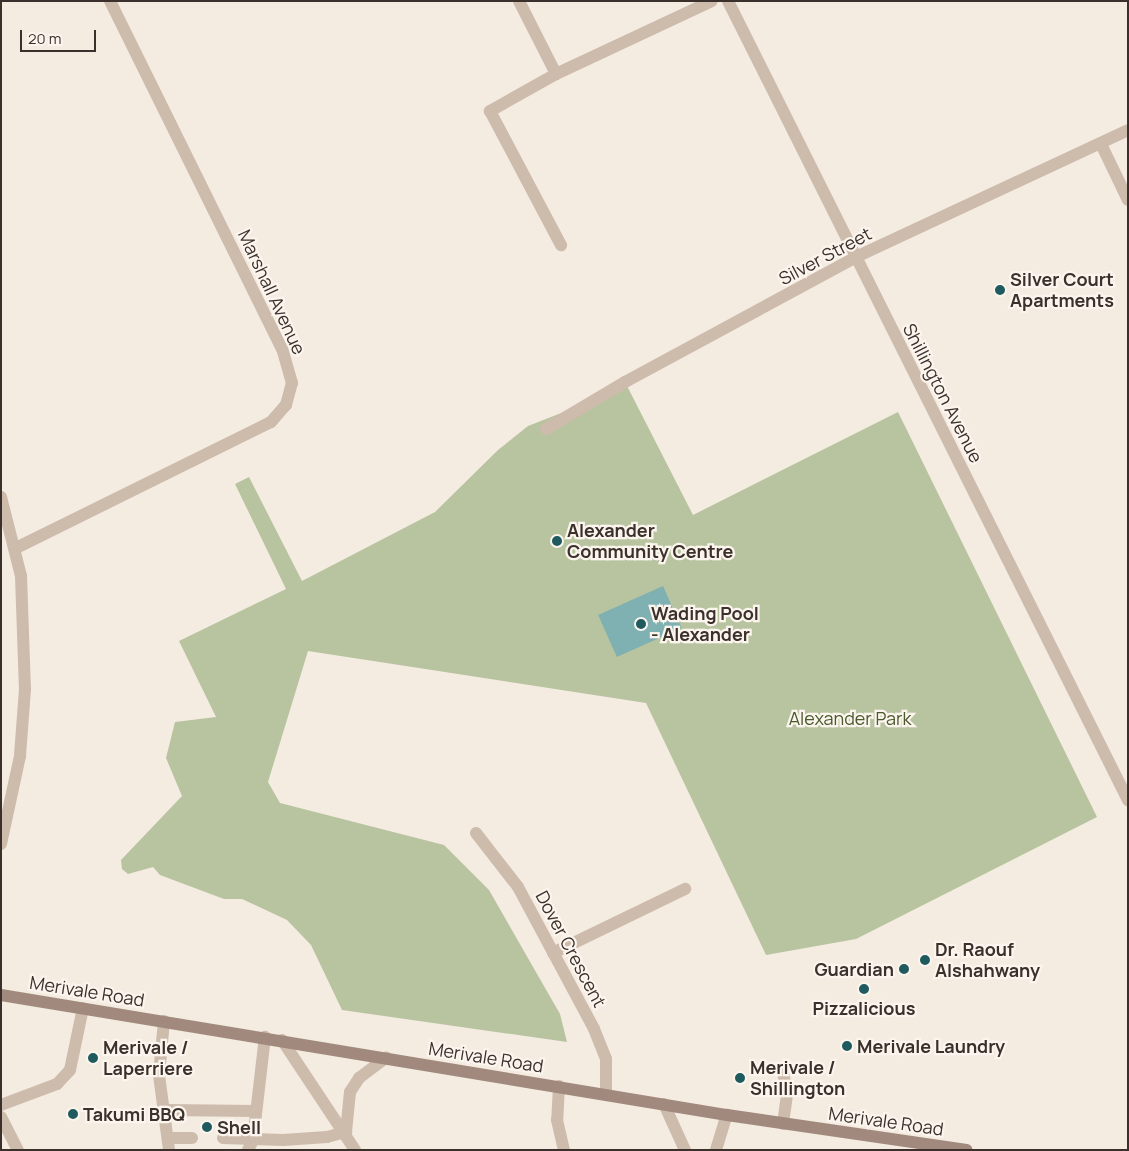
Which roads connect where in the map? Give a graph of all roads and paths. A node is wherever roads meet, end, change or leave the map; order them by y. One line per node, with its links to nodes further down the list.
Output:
1 (110, 1): 13 (street, Marshall Avenue)
2 (519, 1): 5 (street)
3 (712, 1): 5 (street)
4 (728, 1): 10 (street, Shillington Avenue)
5 (556, 74): 9 (street)
6 (1128, 130): 7 (street, Silver Street)
7 (1100, 144): 8 (street); 10 (street, Silver Street)
8 (1128, 200)
9 (561, 245)
10 (856, 258): 11 (street, Silver Street); 14 (street, Shillington Avenue)
11 (546, 429)
12 (1, 497): 13 (street)
13 (16, 548): 16 (street)
14 (1128, 800)
15 (476, 833): 18 (street, Dover Crescent)
16 (1, 844)
17 (685, 890): 18 (street)
18 (553, 954): 27 (street, Dover Crescent)
19 (1, 995): 20 (main road, Merivale Road)
20 (83, 1008): 21 (main road, Merivale Road); 29 (street)
21 (164, 1021): 22 (main road, Merivale Road); 30 (street)
22 (265, 1037): 23 (main road, Merivale Road); 31 (street)
23 (282, 1040): 24 (main road, Merivale Road); 35 (street)
24 (386, 1058): 26 (main road, Merivale Road); 35 (street)
25 (783, 1071): 34 (street)
26 (559, 1086): 27 (main road, Merivale Road); 42 (street)
27 (606, 1094): 28 (main road, Merivale Road)
28 (664, 1104): 32 (main road, Merivale Road); 43 (street)
29 (1, 1105)
30 (164, 1110): 31 (street); 38 (street)
31 (256, 1111): 39 (street)
32 (727, 1115): 34 (main road, Merivale Road); 44 (street)
33 (1, 1117): 40 (street)
34 (783, 1124): 45 (main road, Merivale Road)
35 (346, 1132): 39 (street); 41 (street)
36 (192, 1138): 38 (street)
37 (223, 1138): 39 (street)
38 (169, 1144)
39 (251, 1145)
40 (18, 1150)
41 (355, 1150)
42 (564, 1150)
43 (684, 1150)
44 (716, 1150)
45 (966, 1150)

